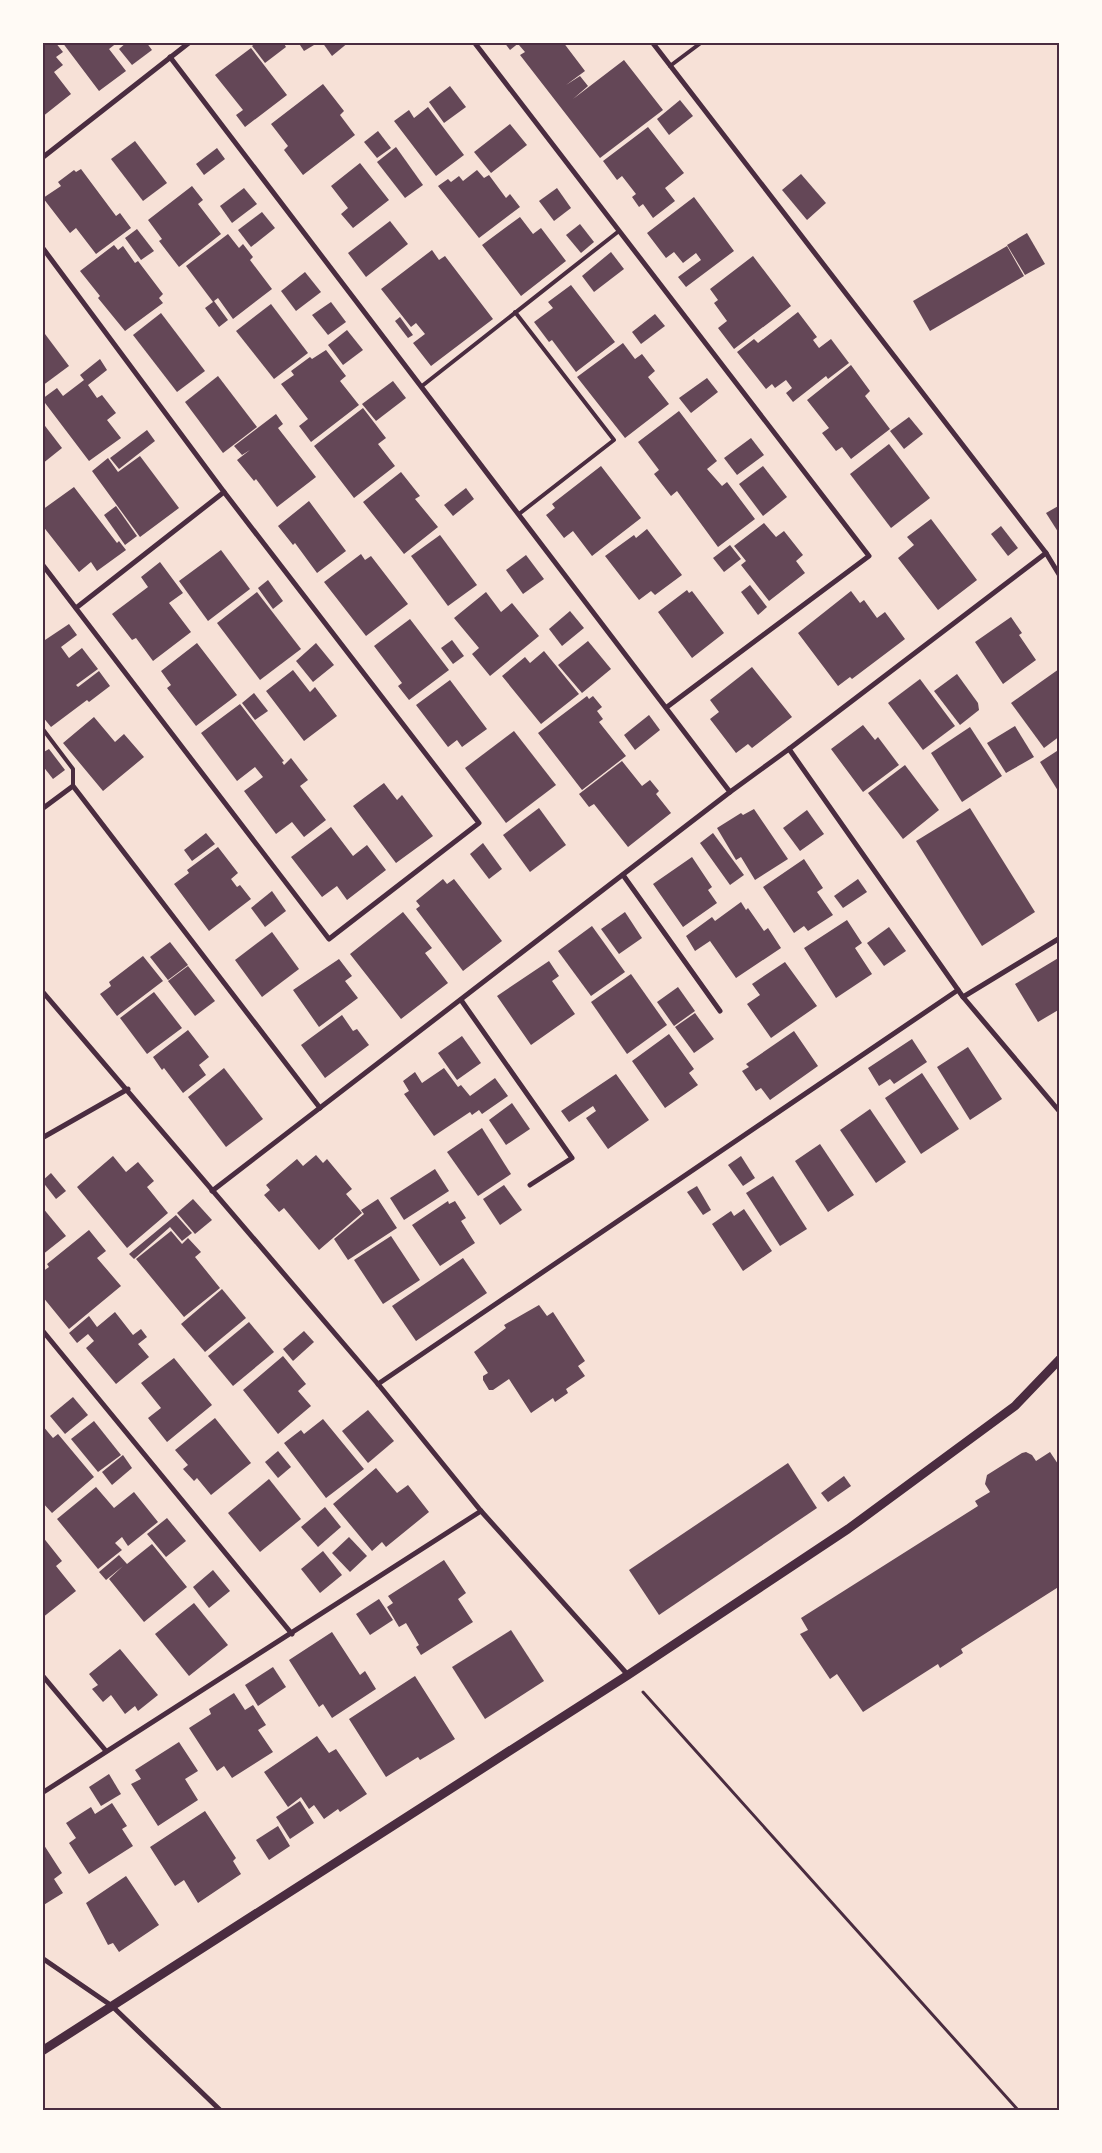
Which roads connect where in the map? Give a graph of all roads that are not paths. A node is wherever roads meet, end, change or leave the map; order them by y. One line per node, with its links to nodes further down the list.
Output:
1 (190, 42): 5 (street)
2 (474, 42): 8 (street)
3 (652, 42): 6 (street)
4 (702, 42): 6 (lane)
5 (170, 58): 7 (street); 11 (street)
6 (670, 66): 14 (street)
7 (42, 158)
8 (619, 231): 10 (lane); 18 (street)
9 (42, 247): 12 (street)
10 (515, 312): 11 (lane); 13 (lane)
11 (422, 386): 13 (street)
12 (224, 492): 17 (street); 17 (street)
13 (519, 514): 18 (street)
14 (1046, 553): 16 (street); 20 (street)
15 (42, 564): 17 (street)
16 (1060, 576)
17 (76, 608)
18 (666, 707): 22 (street)
19 (42, 728): 21 (lane)
20 (789, 749): 22 (street); 26 (street)
21 (73, 786): 23 (street); 32 (street)
22 (730, 792): 24 (street)
23 (42, 809)
24 (623, 875): 29 (street); 30 (street)
25 (1060, 938): 28 (street)
26 (958, 990): 28 (street); 39 (street)
27 (42, 991): 31 (street)
28 (964, 998): 33 (street)
29 (461, 1000): 32 (street); 35 (street)
30 (720, 1012)
31 (128, 1089): 34 (street); 36 (street)
32 (320, 1108): 36 (street)
33 (1060, 1112)
34 (42, 1138)
35 (530, 1185)
36 (212, 1191): 39 (street)
37 (42, 1330): 41 (street)
38 (1060, 1359): 43 (street)
39 (378, 1384): 40 (street)
40 (481, 1512): 41 (street); 43 (street)
41 (292, 1634): 44 (street)
42 (42, 1675): 44 (street)
43 (628, 1675): 47 (street)
44 (106, 1751): 45 (street)
45 (42, 1793)
46 (42, 1958): 47 (street)
47 (112, 2006): 48 (street); 49 (street)
48 (42, 2051)
49 (220, 2110)

